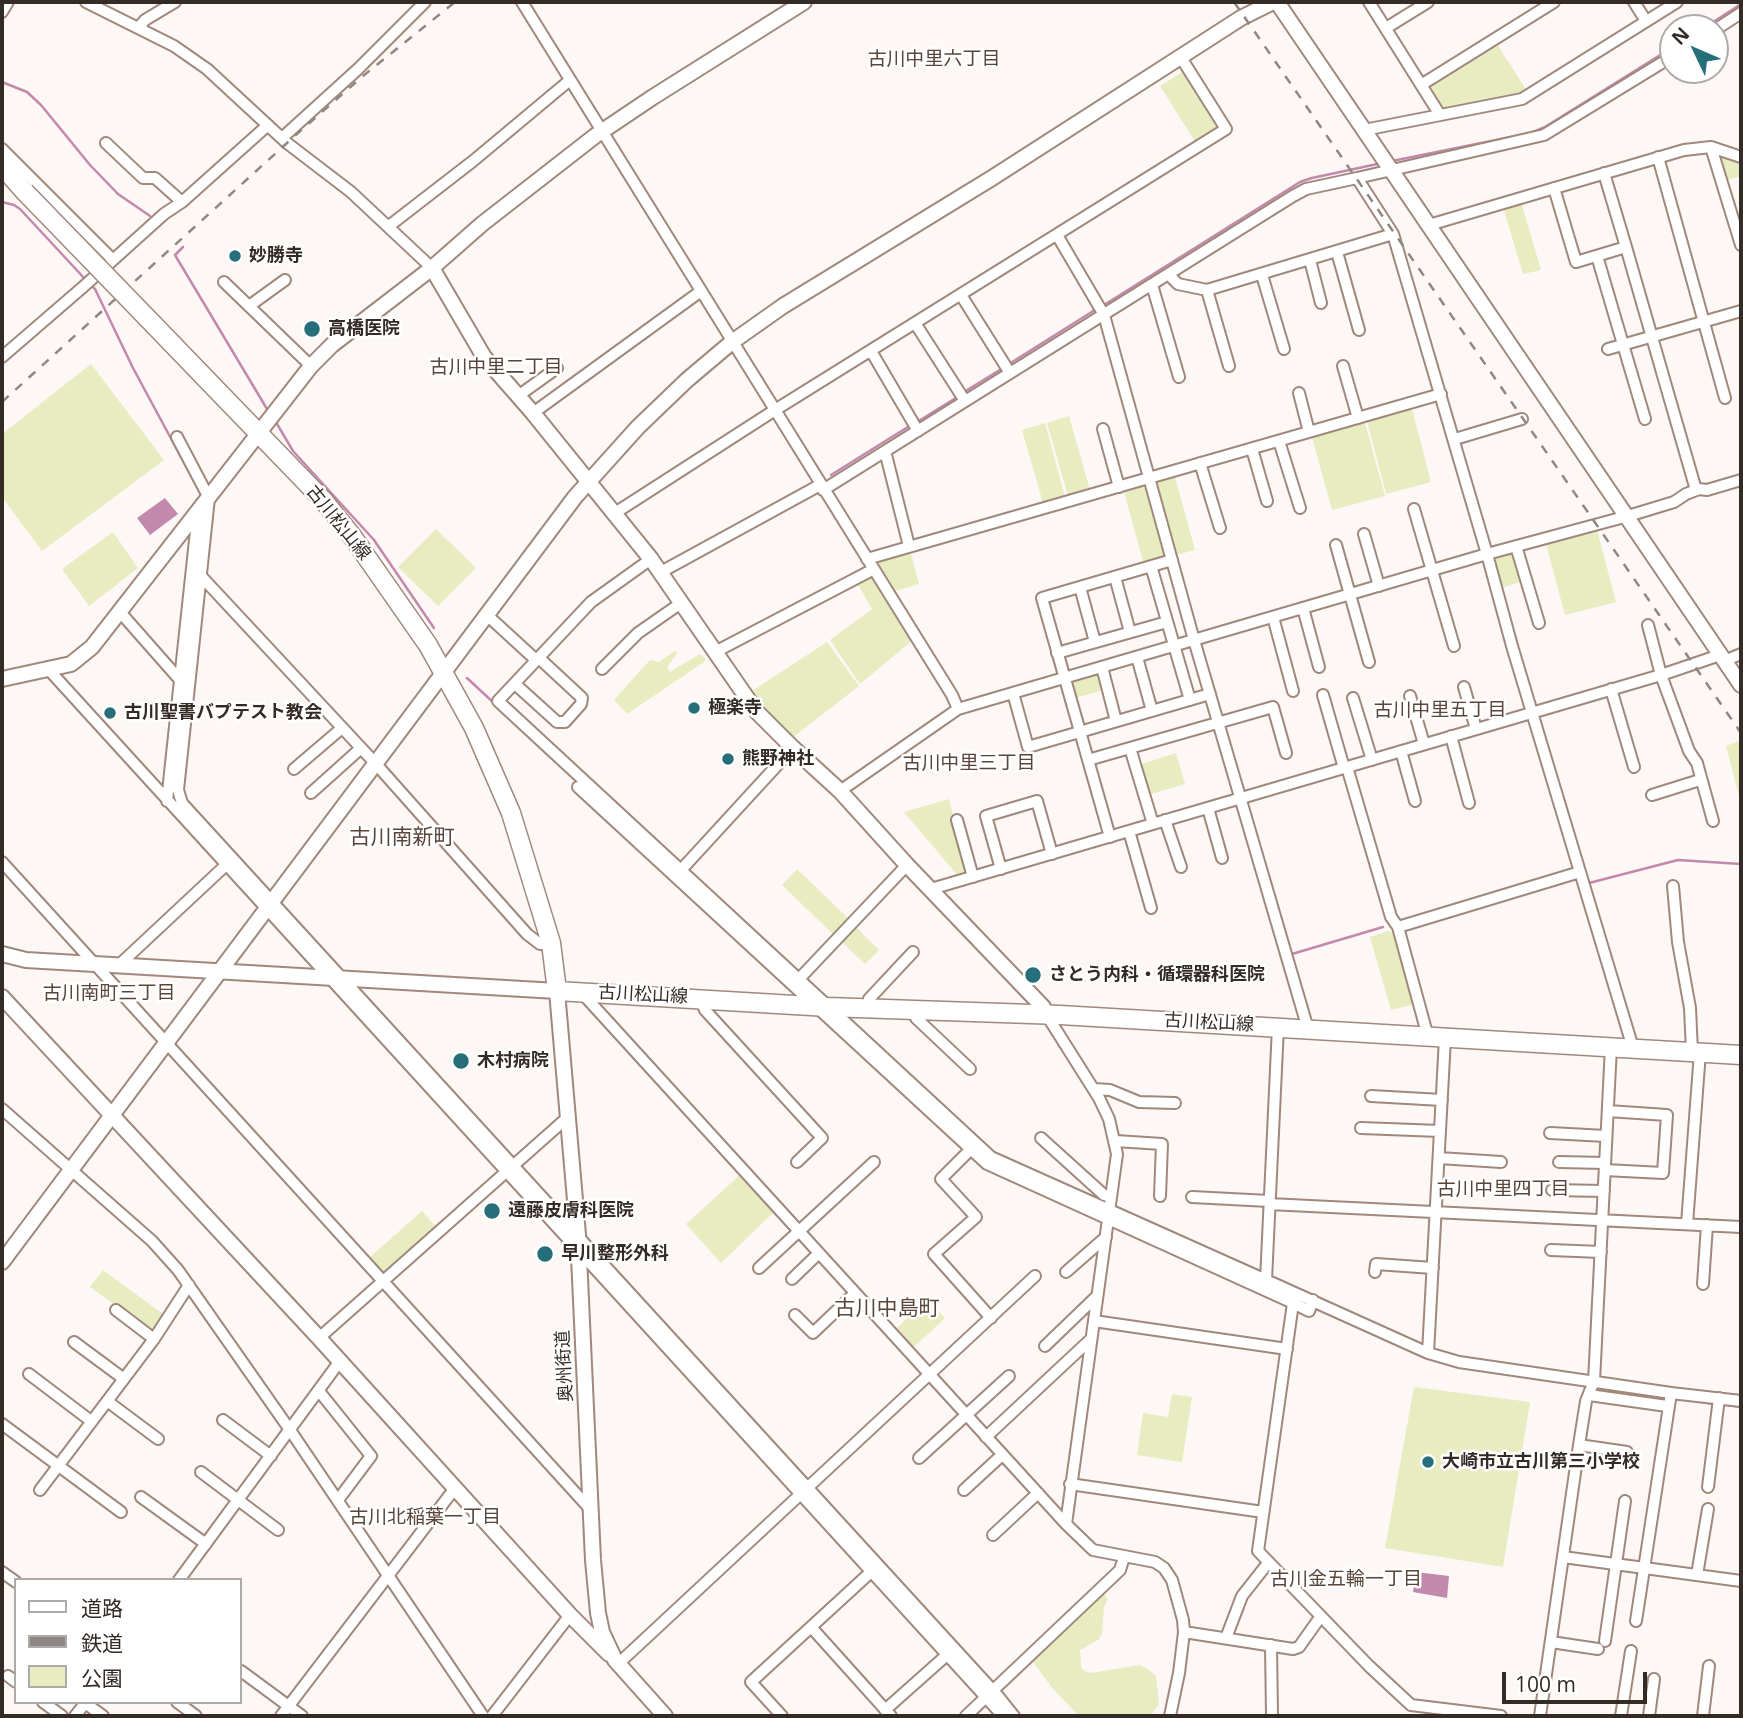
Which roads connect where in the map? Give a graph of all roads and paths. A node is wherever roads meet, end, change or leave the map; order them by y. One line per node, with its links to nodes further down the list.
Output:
1 (8, 2): 13 (street)
2 (86, 2): 15 (street)
3 (175, 2): 15 (street)
4 (425, 2): 25 (street)
5 (523, 2): 19 (street)
6 (804, 2): 24 (street)
7 (1275, 2): 17 (street); 23 (street)
8 (1369, 2): 16 (street)
9 (1428, 2): 16 (street)
10 (1554, 2): 20 (street)
11 (1634, 2): 14 (street)
12 (1676, 2): 14 (street)
13 (2, 12)
14 (1646, 21): 21 (street)
15 (138, 28): 22 (street)
16 (1386, 28): 20 (street)
17 (1180, 56): 40 (street); 64 (street)
18 (1659, 65): 31 (street)
19 (570, 80): 24 (street); 38 (street)
20 (1421, 85): 21 (street)
21 (1440, 115): 23 (street)
22 (268, 125): 25 (street); 36 (street)
23 (1364, 130): 31 (street)
24 (602, 131): 47 (street); 54 (street)
25 (282, 138): 38 (street)
26 (106, 143): 36 (street)
27 (1711, 147): 29 (street); 30 (street); 41 (street)
28 (2, 149): 45 (street)
29 (1741, 157)
30 (1658, 158): 33 (street); 60 (street)
31 (1388, 165): 34 (street); 37 (street)
32 (2, 166): 89 (main road, 古川松山線, bridge)
33 (1604, 173): 35 (street); 42 (street)
34 (1357, 178): 39 (street); 48 (street)
35 (1554, 188): 37 (street); 44 (street)
36 (183, 202): 45 (street)
37 (1429, 225): 108 (street)
38 (389, 226): 47 (street)
39 (1393, 234): 43 (street); 77 (street)
40 (1057, 235): 55 (street); 58 (street)
41 (1741, 245)
42 (1626, 247): 44 (street); 63 (street)
43 (1337, 252): 46 (street); 62 (street)
44 (1597, 256): 65 (street)
45 (113, 260): 69 (street)
46 (1310, 260): 49 (street); 56 (street)
47 (432, 268): 70 (street); 78 (street)
48 (1169, 275): 52 (street); 53 (street)
49 (1262, 275): 53 (street); 66 (street)
50 (285, 280): 57 (street)
51 (224, 282): 57 (street)
52 (1152, 285): 58 (street); 75 (street)
53 (1207, 290): 71 (street)
54 (701, 292): 64 (street); 82 (street)
55 (961, 295): 61 (street); 74 (street)
56 (1321, 303)
57 (249, 306): 70 (street)
58 (1102, 310): 74 (street); 96 (street)
59 (1741, 311): 60 (street)
60 (1704, 322): 63 (street); 80 (street)
61 (915, 323): 68 (street); 79 (street)
62 (1359, 330)
63 (1652, 337): 65 (street); 101 (street)
64 (732, 342): 81 (street); 97 (street)
65 (1623, 345): 67 (street); 85 (street)
66 (1284, 349)
67 (1608, 349)
68 (871, 351): 81 (street); 86 (street)
69 (2, 357)
70 (311, 366): 89 (street)
71 (1229, 366)
72 (1343, 366): 83 (street)
73 (557, 368): 78 (street)
74 (1007, 369): 79 (street)
75 (1179, 377)
76 (1299, 393): 88 (street)
77 (1441, 394): 83 (street); 91 (street)
78 (519, 396): 82 (street)
79 (961, 396): 86 (street)
80 (1725, 398)
81 (775, 410): 100 (street); 107 (street)
82 (533, 413): 97 (street)
83 (1358, 418): 88 (street)
84 (1522, 419): 91 (street)
85 (1645, 419)
86 (915, 425): 94 (street)
87 (1103, 429): 99 (street)
88 (1309, 432): 92 (street)
89 (258, 435): 102 (street); 151 (main road, 古川松山線)
90 (177, 437): 102 (street)
91 (1455, 439): 114 (street)
92 (1279, 441): 93 (street); 104 (street)
93 (1252, 449): 95 (street); 103 (street)
94 (885, 452): 100 (street); 113 (street)
95 (1200, 463): 96 (street); 109 (street)
96 (1149, 478): 99 (street); 117 (street)
97 (588, 480): 107 (street); 130 (street)
98 (1741, 480): 101 (street)
99 (1119, 486): 113 (street)
100 (822, 488): 116 (street); 121 (street)
101 (1696, 490): 108 (street)
102 (209, 498): 106 (street); 122 (street)
103 (1267, 502)
104 (1300, 509)
105 (1414, 509): 120 (street)
106 (198, 512): 129 (street); 155 (street)
107 (615, 513): 115 (street)
108 (1628, 516): 112 (street); 144 (street)
109 (1220, 528)
110 (1364, 534): 124 (street)
111 (1336, 545): 126 (street)
112 (1517, 546): 114 (street); 133 (street)
113 (909, 547): 116 (street)
114 (1487, 554): 120 (street); 169 (street)
115 (651, 559): 121 (street); 145 (street)
116 (867, 559): 119 (street)
117 (1172, 561): 118 (street); 136 (street)
118 (1151, 566): 123 (street); 132 (street)
119 (874, 569): 140 (street); 167 (street)
120 (1432, 570): 124 (street); 139 (street)
121 (661, 572): 127 (street)
122 (200, 575): 155 (street); 172 (street)
123 (1115, 577): 125 (street); 135 (street)
124 (1379, 586): 126 (street)
125 (1080, 587): 137 (street); 141 (street)
126 (1350, 594): 128 (street); 146 (street)
127 (681, 603): 140 (street); 149 (street)
128 (1303, 608): 131 (street); 148 (street)
129 (120, 612): 150 (street); 155 (street)
130 (486, 615): 145 (street); 151 (street)
131 (1273, 617): 136 (street); 160 (street)
132 (1167, 622): 135 (street); 138 (street)
133 (1539, 623)
134 (1648, 625): 152 (street)
135 (1130, 632): 137 (street)
136 (1194, 640): 138 (street); 162 (street)
137 (1095, 642): 141 (street)
138 (1174, 646): 143 (street); 166 (street)
139 (1454, 646)
140 (715, 652): 177 (street)
141 (1057, 653): 153 (street)
142 (1741, 654): 144 (street)
143 (1137, 657): 147 (street); 168 (street)
144 (1722, 658): 152 (street); 157 (street)
145 (537, 659): 156 (street); 156 (street)
146 (1369, 662)
147 (1101, 667): 153 (street); 170 (street)
148 (1319, 667)
149 (602, 669)
150 (49, 670): 154 (street); 194 (street)
151 (443, 674): 184 (street); 222 (main road, 古川松山線)
152 (1661, 675): 159 (street); 188 (street)
153 (1064, 678): 161 (street); 174 (street)
154 (2, 679)
155 (184, 681): 194 (street); 202 (street)
156 (515, 684): 207 (street)
157 (1741, 685)
158 (1464, 688): 173 (street)
159 (1611, 689): 169 (street); 186 (street)
160 (1293, 691)
161 (1013, 693): 167 (street); 174 (street)
162 (1210, 694): 166 (street); 171 (street)
163 (1323, 695): 185 (street)
164 (1410, 696): 176 (street)
165 (1353, 698): 183 (street)
166 (1190, 700): 168 (street)
167 (957, 709): 190 (street)
168 (1152, 711): 170 (street)
169 (1532, 712): 173 (street); 214 (street)
170 (1116, 721): 174 (street)
171 (1218, 723): 178 (street); 181 (street); 193 (street)
172 (342, 728): 179 (street); 187 (street)
173 (1476, 729): 175 (street)
174 (1080, 732): 182 (street)
175 (1451, 736): 176 (street); 196 (street)
176 (1424, 744): 180 (street)
177 (793, 748): 190 (street); 213 (street)
178 (1130, 748): 182 (street); 201 (street)
179 (360, 749): 184 (street); 191 (street)
180 (1401, 751): 183 (street); 195 (street)
181 (1286, 753)
182 (1088, 760): 204 (street)
183 (1372, 760): 185 (street)
184 (376, 764): 219 (street); 222 (street)
185 (1346, 767): 193 (street); 221 (street)
186 (1634, 767)
187 (294, 769)
188 (1700, 780): 192 (street); 200 (street)
189 (578, 787): 207 (street)
190 (840, 790): 210 (street)
191 (311, 793)
192 (1651, 795)
193 (1241, 798): 197 (street); 240 (street)
194 (167, 801): 202 (street)
195 (1415, 801)
196 (1469, 803)
197 (1208, 808): 199 (street); 206 (street)
198 (957, 820): 215 (street)
199 (1166, 820): 201 (street); 211 (street)
200 (1713, 821)
201 (1153, 824): 203 (street)
202 (198, 828): 209 (street); 219 (street)
203 (1129, 831): 204 (street); 220 (street)
204 (1110, 837): 205 (street)
205 (1052, 854): 212 (street); 212 (street)
206 (1222, 858)
207 (663, 859): 213 (street); 218 (street)
208 (2, 862): 225 (street)
209 (226, 865): 219 (street); 226 (street)
210 (907, 865): 217 (street); 230 (street)
211 (1181, 867)
212 (1002, 869): 215 (street)
213 (681, 870): 218 (street)
214 (1580, 872): 221 (street); 244 (street)
215 (973, 877): 217 (street)
216 (1673, 886): 245 (street)
217 (931, 890): 238 (street)
218 (705, 898): 227 (street)
219 (269, 906): 228 (street); 229 (street)
220 (1151, 908)
221 (1398, 926): 241 (street)
222 (551, 943): 231 (main road, 古川松山線)
223 (913, 952): 236 (street)
224 (2, 954): 225 (street)
225 (94, 964): 226 (street); 242 (street)
226 (119, 965): 228 (street)
227 (780, 969): 230 (street); 235 (street)
228 (220, 971): 229 (street); 242 (street)
229 (336, 978): 231 (street); 270 (street)
230 (799, 979): 235 (street)
231 (557, 991): 232 (main road, 古川松山線); 255 (street, 奥州街道)
232 (581, 992): 234 (main road, 古川松山線); 282 (street)
233 (2, 997): 254 (street)
234 (700, 998): 235 (main road, 古川松山線); 264 (street)
235 (821, 1006): 236 (main road, 古川松山線); 262 (street)
236 (868, 1008): 237 (main road, 古川松山線)
237 (913, 1010): 238 (main road, 古川松山線); 247 (street)
238 (1045, 1014): 239 (main road, 古川松山線); 248 (street)
239 (1278, 1027): 240 (main road, 古川松山線); 275 (street)
240 (1308, 1029): 241 (main road, 古川松山線)
241 (1436, 1037): 243 (main road, 古川松山線); 250 (street)
242 (166, 1041): 254 (street); 297 (street)
243 (1611, 1047): 244 (main road, 古川松山線); 253 (street)
244 (1633, 1048): 245 (main road, 古川松山線)
245 (1696, 1052): 246 (main road, 古川松山線); 279 (street)
246 (1741, 1055)
247 (970, 1069)
248 (1094, 1089): 251 (street); 261 (street)
249 (1371, 1096): 250 (street)
250 (1442, 1100): 257 (street)
251 (1175, 1103)
252 (2, 1109): 269 (street)
253 (1608, 1111): 259 (street); 268 (street)
254 (111, 1114): 269 (street); 309 (street)
255 (568, 1117): 270 (street); 283 (street, 奥州街道)
256 (1362, 1128): 257 (street)
257 (1440, 1131): 263 (street)
258 (1550, 1133): 259 (street)
259 (1606, 1136): 268 (street)
260 (1041, 1138): 277 (street)
261 (1116, 1141): 273 (street); 277 (street)
262 (973, 1147): 277 (street); 306 (street)
263 (1439, 1158): 266 (street); 276 (street)
264 (797, 1162)
265 (874, 1162): 282 (street)
266 (1501, 1162)
267 (1559, 1162): 268 (street)
268 (1605, 1166): 272 (street)
269 (71, 1168): 289 (street); 299 (street)
270 (510, 1169): 283 (street); 287 (street); 297 (street)
271 (1552, 1190): 272 (street)
272 (1604, 1191): 278 (street)
273 (1160, 1196)
274 (1192, 1197): 275 (street)
275 (1269, 1202): 276 (street); 296 (street)
276 (1436, 1210): 278 (street); 291 (street)
277 (1109, 1211): 284 (street); 296 (street); 302 (street)
278 (1602, 1219): 279 (street); 286 (street)
279 (1687, 1224): 280 (street)
280 (1707, 1225): 281 (street); 298 (street)
281 (1741, 1227)
282 (799, 1231): 288 (street); 290 (street)
283 (578, 1235): 287 (street, 奥州街道); 308 (street)
284 (1106, 1237): 292 (street); 301 (street)
285 (1550, 1250): 286 (street)
286 (1601, 1252): 321 (street)
287 (579, 1253): 308 (street); 353 (street, 奥州街道)
288 (819, 1253): 295 (street); 300 (street)
289 (2, 1262)
290 (759, 1268)
291 (1433, 1268): 293 (street); 315 (street)
292 (1066, 1272)
293 (1375, 1272)
294 (1035, 1276): 306 (street)
295 (792, 1279)
296 (1266, 1280): 303 (street)
297 (383, 1281): 309 (street); 353 (street)
298 (1703, 1284)
299 (189, 1286): 310 (street); 331 (street)
300 (855, 1293): 305 (street); 318 (street)
301 (1097, 1296): 307 (street); 313 (street)
302 (1293, 1303): 303 (street); 314 (street)
303 (1311, 1304): 315 (street)
304 (116, 1310): 310 (street)
305 (795, 1315)
306 (990, 1318): 318 (street)
307 (1094, 1321): 311 (street); 314 (street)
308 (661, 1334): 346 (street)
309 (319, 1338): 316 (street)
310 (154, 1339): 320 (street)
311 (1091, 1339): 332 (street); 341 (street)
312 (74, 1342): 320 (street)
313 (1045, 1346)
314 (1287, 1349): 355 (street)
315 (1429, 1353): 321 (street)
316 (341, 1361): 322 (street); 343 (street)
317 (29, 1374): 329 (street)
318 (930, 1375): 327 (street); 346 (street)
319 (1009, 1376): 327 (street)
320 (124, 1378): 324 (street)
321 (1592, 1387): 323 (street); 334 (street)
322 (318, 1391): 331 (street); 350 (street)
323 (1669, 1399): 326 (street); 364 (street)
324 (107, 1401): 329 (street); 333 (street)
325 (1741, 1401): 326 (street)
326 (1719, 1403): 342 (street)
327 (966, 1415): 332 (street); 338 (street)
328 (223, 1420): 337 (street)
329 (92, 1422): 339 (street)
330 (2, 1424): 339 (street)
331 (290, 1430): 337 (street); 350 (street)
332 (986, 1437): 336 (street)
333 (158, 1439)
334 (1579, 1445): 335 (street); 361 (street)
335 (1627, 1452)
336 (1002, 1455): 345 (street); 347 (street)
337 (271, 1456): 349 (street)
338 (919, 1458)
339 (58, 1466): 344 (street); 354 (street)
340 (201, 1472): 349 (street)
341 (1070, 1484): 355 (street); 356 (street)
342 (1708, 1487)
343 (455, 1488): 367 (street); 372 (street)
344 (40, 1490)
345 (964, 1490)
346 (805, 1491): 365 (street); 381 (street); 385 (street)
347 (1038, 1493): 356 (street); 358 (street)
348 (141, 1497): 359 (street)
349 (239, 1500): 357 (street); 359 (street)
350 (338, 1500): 367 (street)
351 (1625, 1501): 363 (street)
352 (1708, 1509): 366 (street)
353 (591, 1510): 370 (street, 奥州街道)
354 (121, 1512)
355 (1263, 1512): 362 (street)
356 (1066, 1524): 360 (street)
357 (278, 1530)
358 (993, 1535)
359 (206, 1544): 368 (street)
360 (1124, 1557): 375 (street); 385 (street)
361 (1563, 1557): 363 (street); 377 (street)
362 (1268, 1563): 371 (street); 376 (street)
363 (1616, 1565): 364 (street); 377 (street)
364 (1645, 1568): 366 (street); 373 (street)
365 (872, 1572): 374 (street); 380 (street)
366 (1698, 1575): 369 (street)
367 (387, 1577): 390 (street); 397 (street)
368 (180, 1578)
369 (1741, 1581)
370 (598, 1613): 372 (street); 381 (street, 奥州街道)
371 (1321, 1616): 378 (street); 389 (street)
372 (575, 1620): 381 (street); 398 (street)
373 (1636, 1621)
374 (811, 1627): 391 (street); 400 (street)
375 (1184, 1632): 376 (street); 404 (street)
376 (1226, 1638): 378 (street)
377 (1551, 1642): 408 (street)
378 (1271, 1644): 405 (street)
379 (1631, 1651): 409 (street)
380 (948, 1654): 385 (street); 391 (street)
381 (616, 1662): 399 (street, 奥州街道)
382 (1709, 1666): 411 (street)
383 (242, 1672): 390 (street)
384 (1654, 1679): 410 (street)
385 (990, 1694): 401 (street); 402 (street); 403 (street)
386 (46, 1704): 392 (street)
387 (86, 1704): 393 (street)
388 (180, 1704): 394 (street)
389 (1410, 1705): 406 (street); 407 (street)
390 (289, 1706): 395 (street); 396 (street)
391 (888, 1713)
392 (62, 1716)
393 (103, 1716)
394 (196, 1716)
395 (281, 1716)
396 (302, 1716)
397 (483, 1716)
398 (492, 1716)
399 (665, 1716)
400 (782, 1716)
401 (966, 1716)
402 (1003, 1716)
403 (1014, 1716)
404 (1170, 1716)
405 (1272, 1716)
406 (1418, 1716)
407 (1501, 1716)
408 (1540, 1716)
409 (1621, 1716)
410 (1649, 1716)
411 (1703, 1716)

